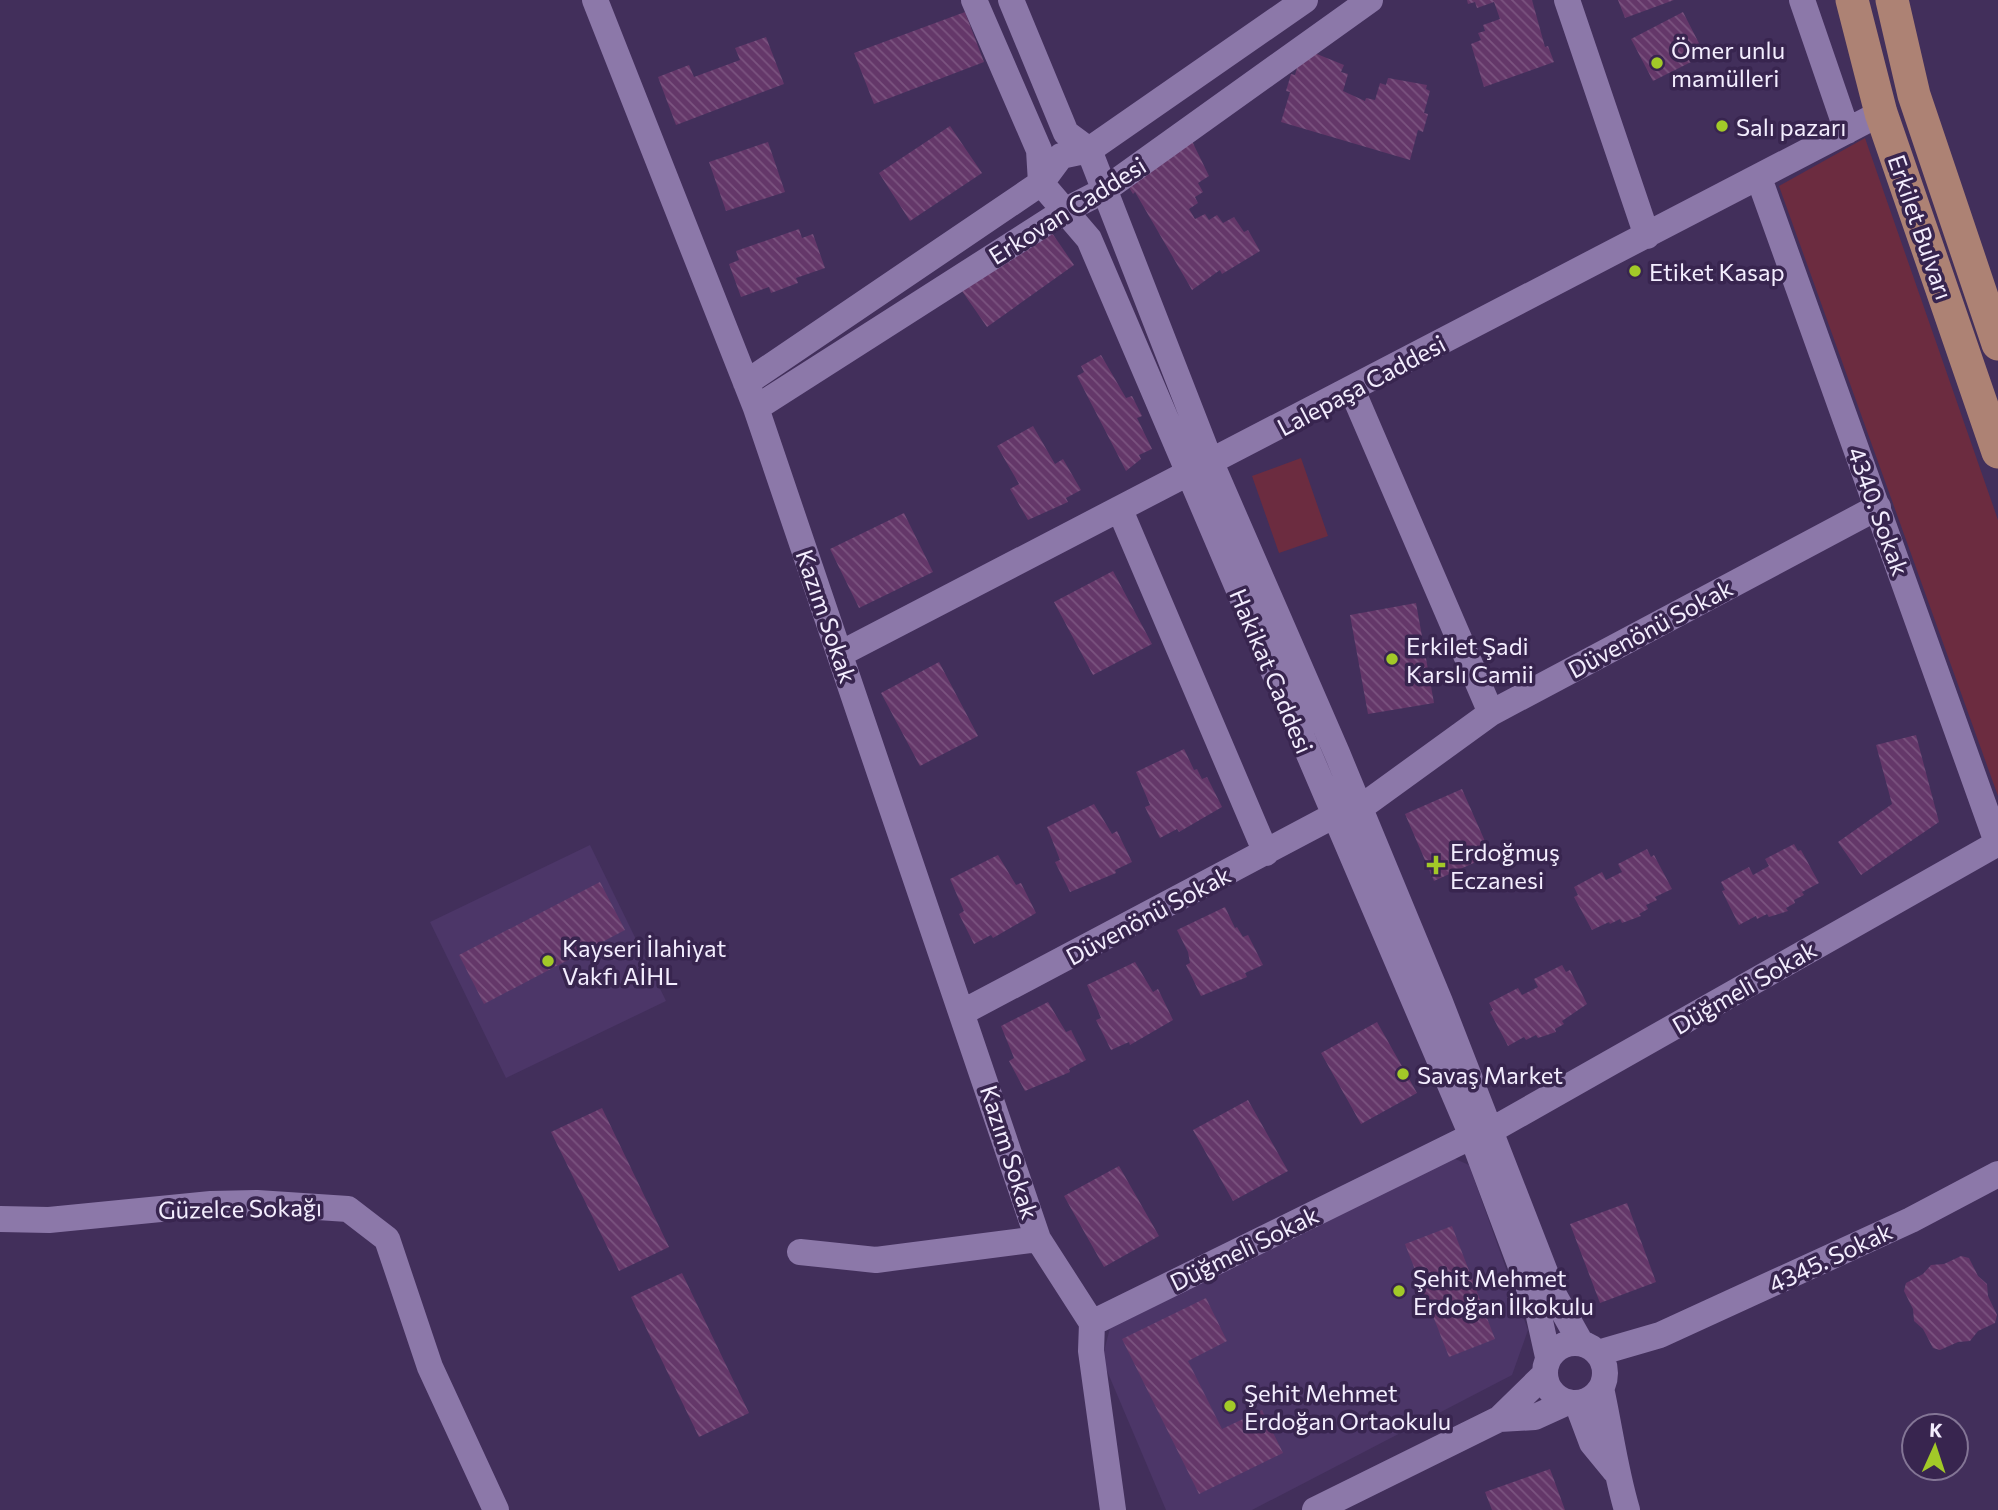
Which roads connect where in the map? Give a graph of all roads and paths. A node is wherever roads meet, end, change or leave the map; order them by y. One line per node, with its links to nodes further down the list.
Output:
1 (595, 0): 19 (street, Kazım Sokak)
2 (974, 0): 14 (street)
3 (1011, 0): 12 (street, Hakikat Caddesi)
4 (1306, 0): 12 (street, Erkovan Caddesi)
5 (1370, 0): 15 (street, Erkovan Caddesi)
6 (1567, 0): 17 (street)
7 (1802, 0): 11 (street)
8 (1852, 0): 10 (main road, Erkilet Bulvarı)
9 (1892, 0): 18 (main road, Erkilet Bulvarı)
10 (1881, 113): 11 (street, Lalepaşa Caddesi); 22 (main road, Erkilet Bulvarı)
11 (1847, 131): 13 (street, Lalepaşa Caddesi)
12 (1089, 150): 14 (street, Erkovan Caddesi); 15 (street, Hakikat Caddesi)
13 (1759, 178): 17 (street, Lalepaşa Caddesi); 24 (street, 4340. Sokak)
14 (1041, 183): 16 (street, Hakikat Caddesi); 19 (street, Erkovan Caddesi)
15 (1103, 191): 16 (street, Erkovan Caddesi); 23 (street, Hakikat Caddesi)
16 (1066, 210): 21 (street, Erkovan Caddesi); 23 (street, Hakikat Caddesi)
17 (1647, 236): 20 (street, Lalepaşa Caddesi)
18 (1998, 344)
19 (746, 383): 21 (street, Kazım Sokak)
20 (1352, 390): 23 (street, Lalepaşa Caddesi); 27 (street)
21 (756, 408): 26 (street, Kazım Sokak)
22 (1998, 452)
23 (1201, 469): 25 (street, Lalepaşa Caddesi); 28 (street, Hakikat Caddesi); 29 (street, Hakikat Caddesi)
24 (1878, 508): 27 (street, Düvenönü Sokak); 30 (street, 4340. Sokak)
25 (1120, 510): 26 (street, Lalepaşa Caddesi); 31 (street)
26 (840, 654): 32 (street, Kazım Sokak)
27 (1490, 713): 28 (street, Düvenönü Sokak)
28 (1360, 808): 33 (street, Hakikat Caddesi)
29 (1333, 816): 31 (street, Düvenönü Sokak); 33 (street, Hakikat Caddesi)
30 (1998, 844): 33 (street, Düğmeli Sokak)
31 (1266, 853): 32 (street, Düvenönü Sokak)
32 (963, 1012): 36 (street, Kazım Sokak)
33 (1481, 1134): 38 (street, Düğmeli Sokak); 40 (street, Hakikat Caddesi); 41 (street, Hakikat Caddesi)
34 (1998, 1174): 39 (street, 4345. Sokak)
35 (0, 1219): 46 (street, Güzelce Sokağı)
36 (1038, 1239): 37 (street); 38 (street)
37 (800, 1252)
38 (1092, 1323): 47 (street)
39 (1660, 1335): 40 (street, 4345. Sokak); 42 (street, 4345. Sokak)
40 (1590, 1348): 41 (street); 42 (street)
41 (1546, 1366): 43 (street); 44 (street)
42 (1603, 1384): 43 (street); 45 (street)
43 (1572, 1403): 44 (street); 45 (street)
44 (1499, 1419): 48 (street)
45 (1615, 1471): 49 (street)
46 (496, 1510)
47 (1112, 1510)
48 (1315, 1510)
49 (1627, 1510)

